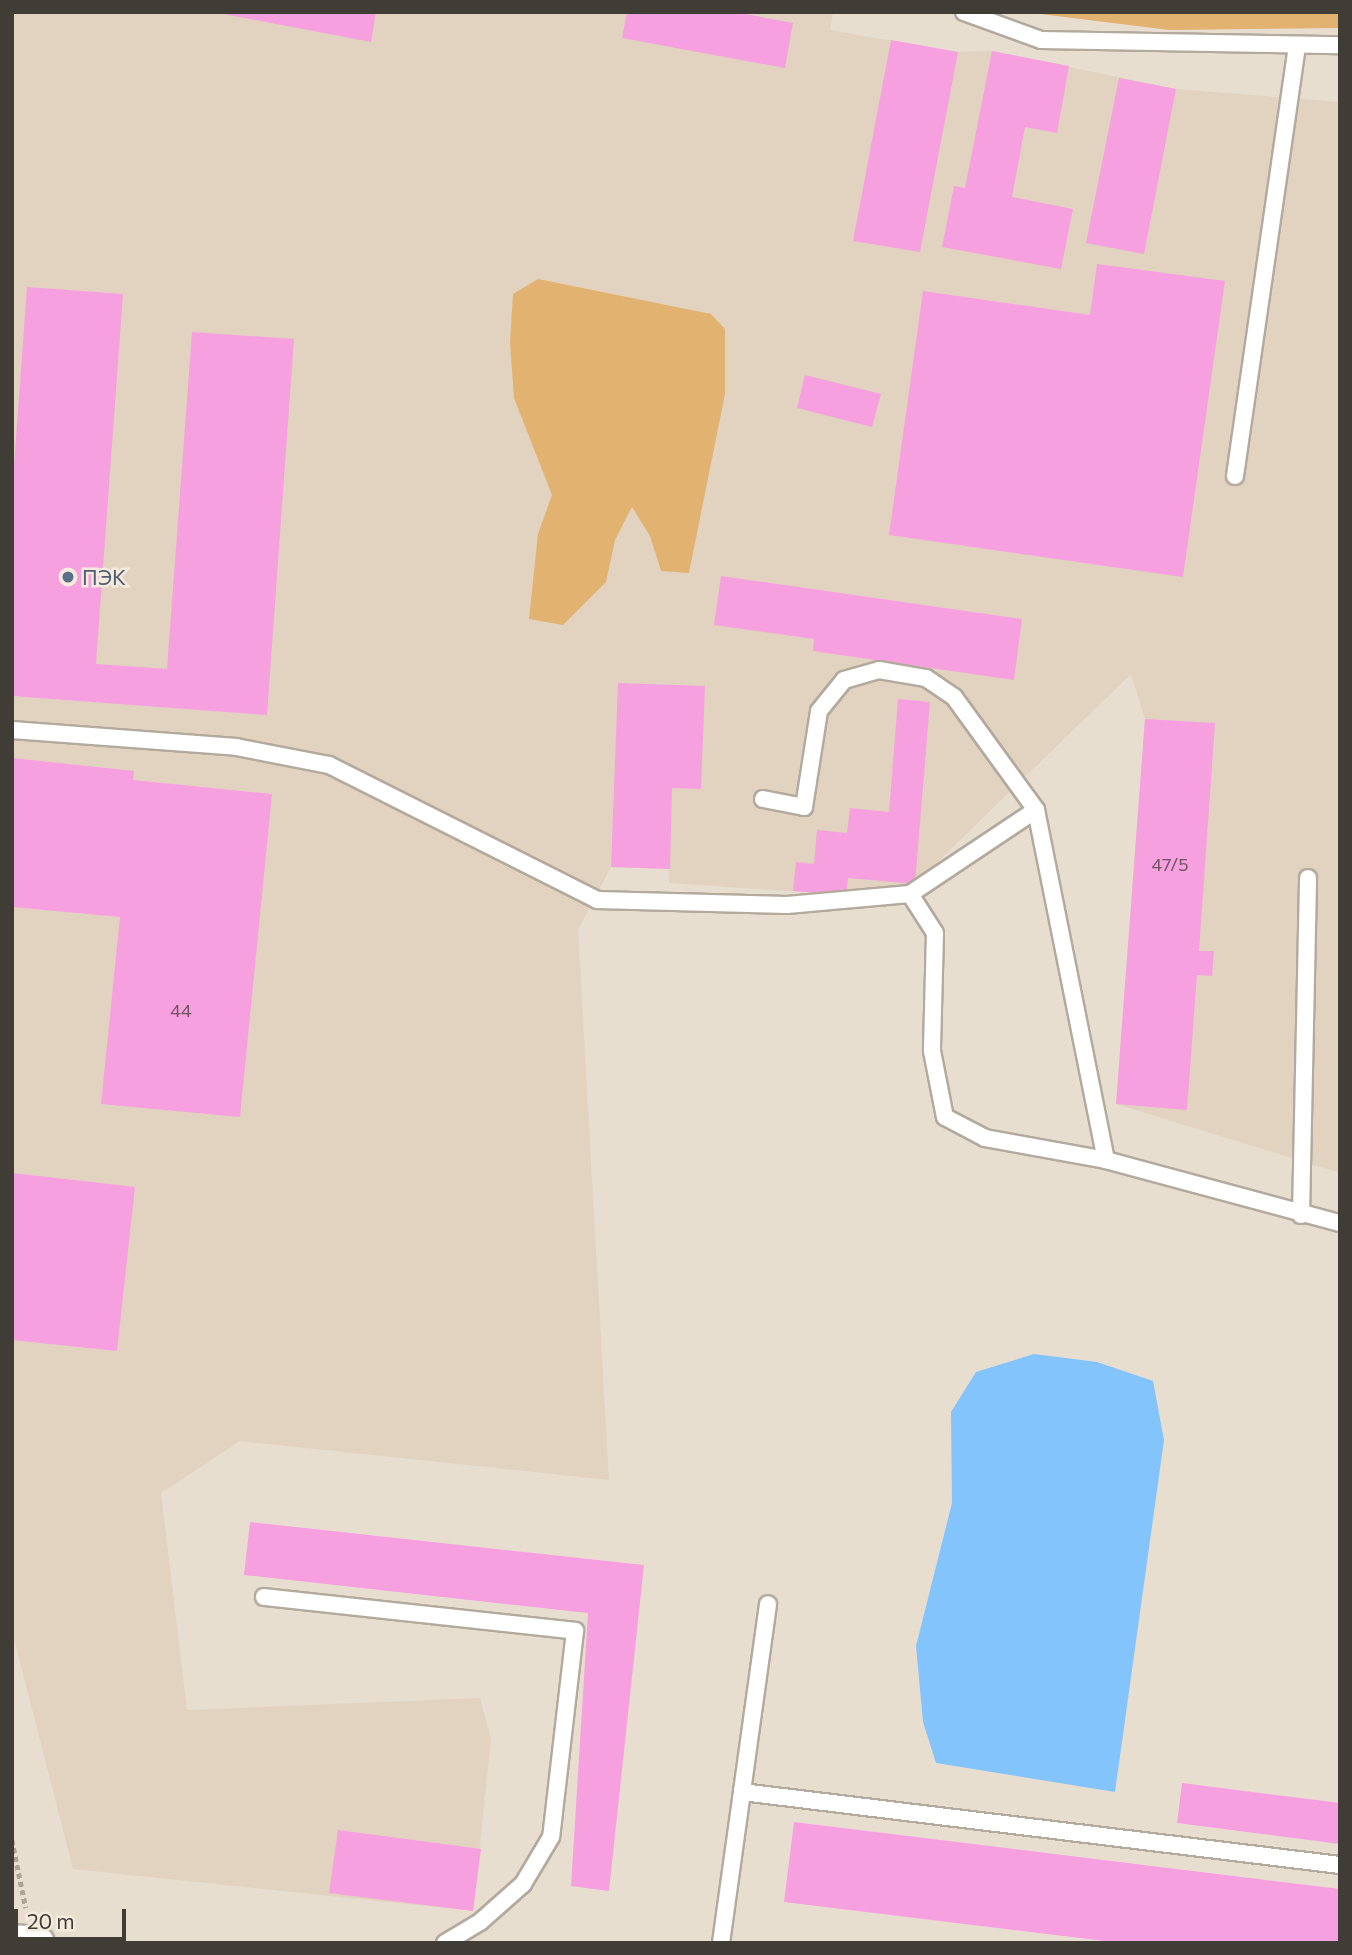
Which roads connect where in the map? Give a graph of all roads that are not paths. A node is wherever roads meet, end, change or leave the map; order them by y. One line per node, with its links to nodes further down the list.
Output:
1 (964, 12): 2 (lane)
2 (1297, 45): 3 (lane); 4 (lane)
3 (1340, 45)
4 (1235, 476)
5 (12, 730): 9 (lane)
6 (763, 799): 7 (lane)
7 (1036, 810): 9 (lane); 10 (lane)
8 (1307, 878): 11 (lane)
9 (910, 894): 10 (lane)
10 (1105, 1160): 11 (lane)
11 (1301, 1215): 12 (lane)
12 (1340, 1223)
13 (264, 1597): 20 (lane)
14 (768, 1604): 15 (lane)
15 (742, 1792): 16 (lane); 21 (lane)
16 (1340, 1864)
17 (12, 1941): 18 (street)
18 (33, 1942): 19 (street)
19 (38, 1943)
20 (445, 1943)
21 (721, 1943)

